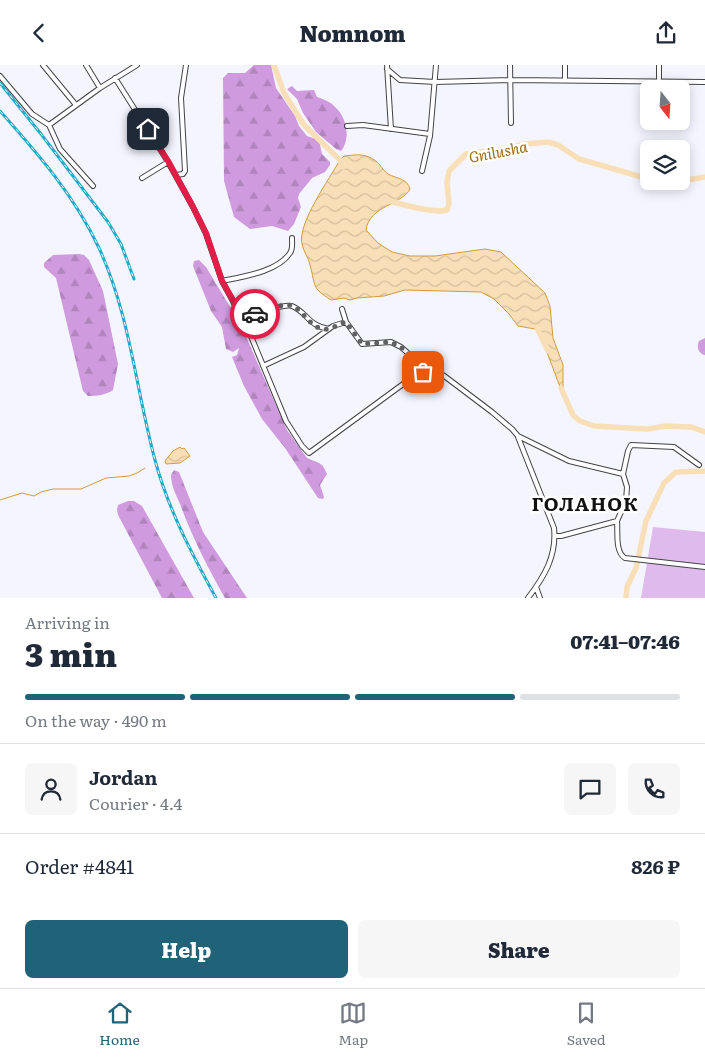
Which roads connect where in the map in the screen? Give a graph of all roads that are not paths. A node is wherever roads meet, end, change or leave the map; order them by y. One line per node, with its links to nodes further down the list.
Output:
1 (43, 65): 20 (street)
2 (86, 65): 19 (street)
3 (186, 65): 28 (street)
4 (436, 65): 16 (street)
5 (510, 65): 12 (street)
6 (565, 65): 13 (street)
7 (659, 65): 14 (street)
8 (134, 66): 11 (street)
9 (387, 67): 16 (street); 24 (street)
10 (0, 76): 22 (street)
11 (115, 79): 19 (street); 26 (street)
12 (511, 80): 13 (street); 16 (street); 21 (street)
13 (565, 80): 15 (street)
14 (659, 80)
15 (640, 81)
16 (435, 82): 25 (street)
17 (690, 82): 18 (street)
18 (705, 82)
19 (100, 88): 20 (street)
20 (76, 105): 22 (street)
21 (511, 123)
22 (49, 125): 30 (street)
23 (347, 126): 24 (street)
24 (390, 129): 25 (street)
25 (430, 134): 27 (street)
26 (168, 161): 28 (street); 29 (street)
27 (422, 171)
28 (176, 175): 32 (street)
29 (142, 178)
30 (93, 186)
31 (292, 238): 32 (street)
32 (222, 281): 34 (street)
33 (342, 309): 35 (street)
34 (241, 314): 36 (street); 37 (street)
35 (346, 322): 36 (street); 38 (street)
36 (328, 329): 37 (street)
37 (263, 366): 38 (street)
38 (426, 370): 39 (street)
39 (518, 436): 41 (street); 43 (street)
40 (699, 465): 41 (street)
41 (623, 474): 42 (street)
42 (617, 521): 43 (street); 44 (street)
43 (555, 536): 45 (street)
44 (705, 567)
45 (536, 587): 46 (street); 47 (street)
46 (528, 598)
47 (540, 598)

